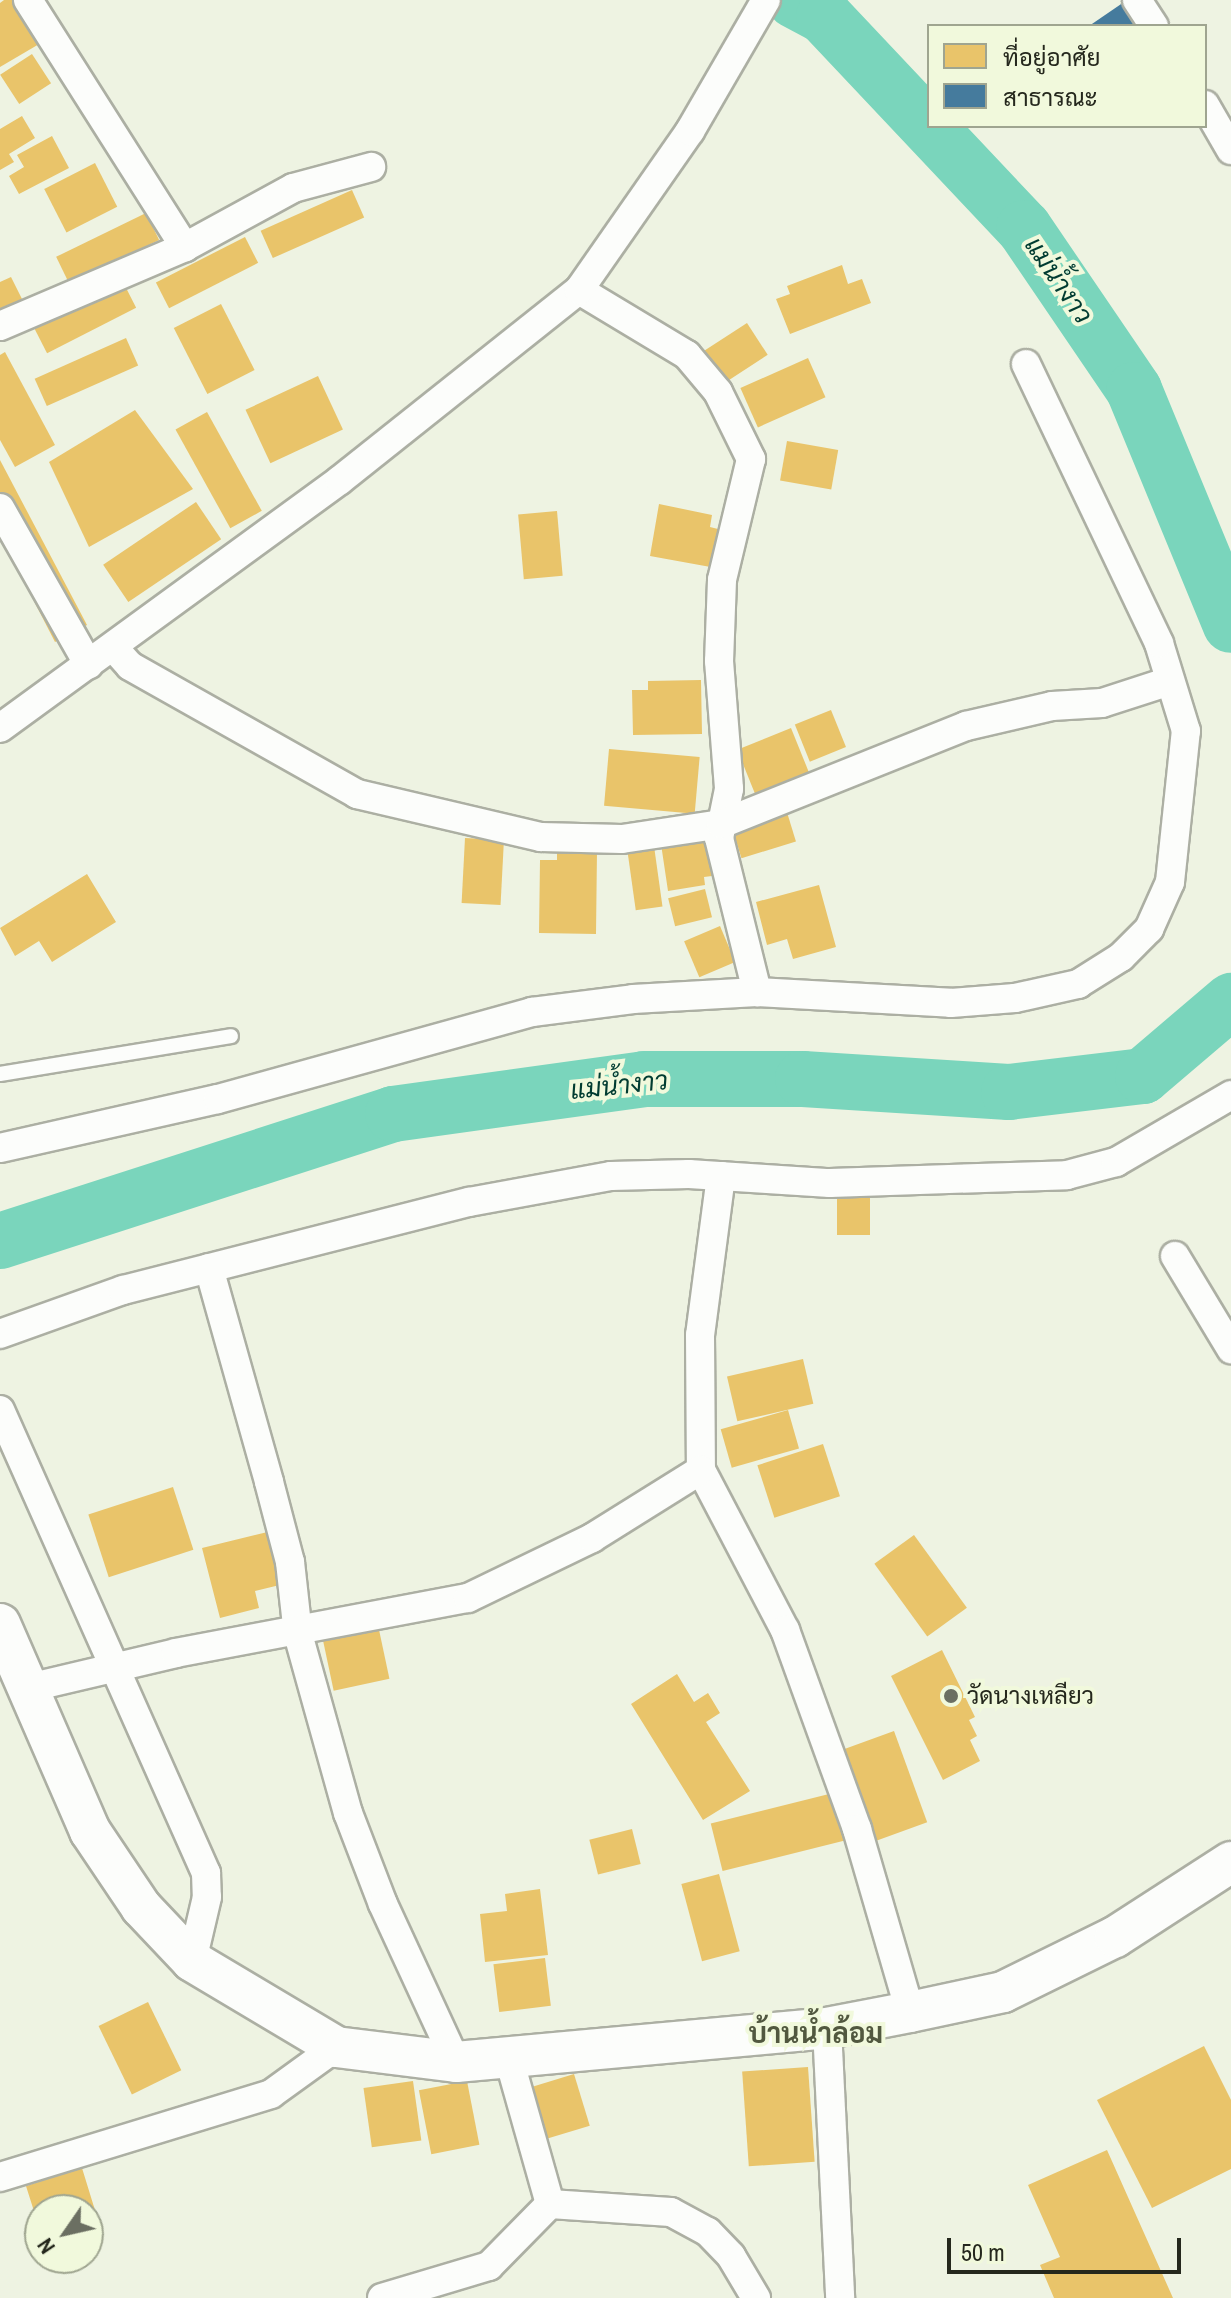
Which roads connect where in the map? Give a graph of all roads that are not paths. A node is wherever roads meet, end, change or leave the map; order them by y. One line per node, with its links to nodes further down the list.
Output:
1 (28, 0): 8 (street)
2 (766, 0): 9 (street)
3 (1137, 0): 4 (street)
4 (1153, 24)
5 (1207, 108): 6 (street)
6 (1231, 150)
7 (371, 167): 8 (street)
8 (185, 247): 10 (street)
9 (579, 290): 13 (street); 17 (street)
10 (0, 326)
11 (1026, 364): 15 (street)
12 (0, 508): 14 (street)
13 (113, 647): 14 (street); 17 (street)
14 (89, 665): 16 (street)
15 (1170, 681): 17 (street); 18 (street)
16 (0, 728)
17 (721, 824): 18 (street)
18 (757, 992): 22 (street)
19 (231, 1036): 20 (lane)
20 (0, 1074)
21 (1231, 1095): 23 (street)
22 (0, 1148)
23 (721, 1176): 25 (street); 29 (street)
24 (1175, 1256): 27 (street)
25 (209, 1268): 26 (street); 31 (street)
26 (0, 1334)
27 (1231, 1349)
28 (0, 1410): 32 (street)
29 (701, 1470): 31 (street); 36 (street)
30 (0, 1624): 33 (main road)
31 (298, 1634): 32 (street); 40 (street)
32 (113, 1667): 33 (street); 35 (street)
33 (28, 1688): 35 (main road)
34 (1231, 1862): 36 (main road)
35 (192, 1961): 38 (main road)
36 (910, 2012): 37 (main road)
37 (827, 2028): 39 (main road); 45 (street)
38 (336, 2047): 40 (main road); 41 (street)
39 (509, 2059): 40 (main road); 42 (street)
40 (456, 2062)
41 (0, 2177)
42 (550, 2204): 43 (street); 44 (street)
43 (382, 2298)
44 (756, 2298)
45 (840, 2298)

